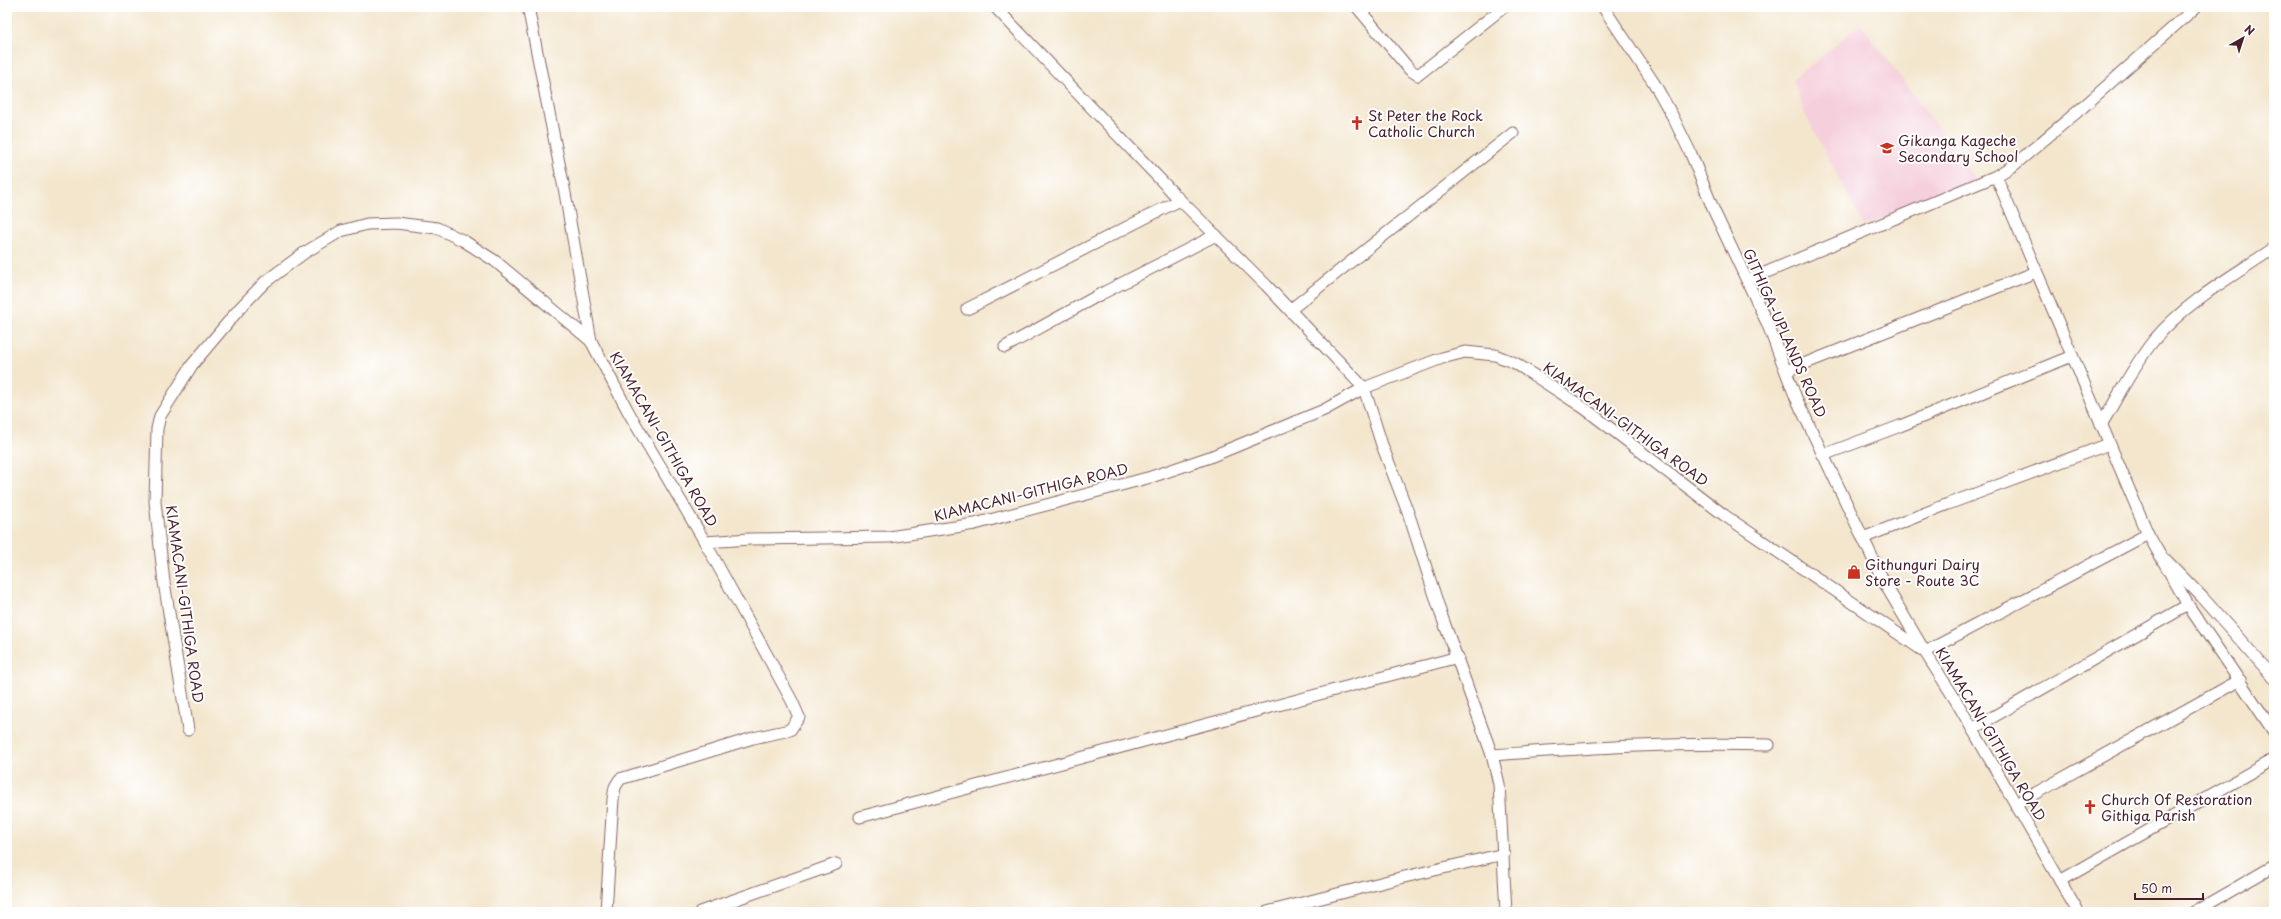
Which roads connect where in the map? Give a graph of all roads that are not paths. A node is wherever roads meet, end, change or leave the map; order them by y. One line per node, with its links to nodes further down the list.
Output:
1 (528, 7): 16 (street)
2 (995, 7): 9 (street)
3 (1357, 7): 4 (street)
4 (1504, 7)
5 (1603, 7): 13 (street, GITHIGA-UPLANDS ROAD)
6 (2196, 7): 8 (street)
7 (1513, 133): 15 (street)
8 (1996, 176): 12 (street); 13 (street)
9 (1180, 200): 10 (street); 14 (street)
10 (1216, 235): 15 (street); 17 (street)
11 (2274, 248): 21 (street)
12 (2036, 272): 18 (street); 19 (street)
13 (1748, 280): 19 (street, GITHIGA-UPLANDS ROAD)
14 (967, 309)
15 (1290, 310): 20 (street)
16 (591, 341): 26 (street, KIAMACANI-GITHIGA ROAD); 34 (street, KIAMACANI-GITHIGA ROAD)
17 (1005, 347)
18 (2072, 356): 21 (street); 23 (street)
19 (1786, 371): 23 (street, GITHIGA-UPLANDS ROAD)
20 (1364, 388): 26 (street, KIAMACANI-GITHIGA ROAD); 29 (street, KIAMACANI-GITHIGA ROAD); 30 (street)
21 (2101, 425): 22 (street)
22 (2109, 444): 24 (street); 25 (street)
23 (1823, 455): 25 (street, GITHIGA-UPLANDS ROAD)
24 (2148, 534): 27 (street); 29 (street)
25 (1863, 538): 29 (street, GITHIGA-UPLANDS ROAD)
26 (705, 542): 45 (street)
27 (2158, 553): 28 (street); 31 (street)
28 (2188, 605): 32 (street); 33 (street)
29 (1924, 652): 33 (street, KIAMACANI-GITHIGA ROAD)
30 (1458, 657): 37 (street); 40 (street)
31 (2274, 678)
32 (2240, 680): 35 (street); 39 (street)
33 (1972, 729): 39 (street, KIAMACANI-GITHIGA ROAD)
34 (188, 730)
35 (2274, 732)
36 (1769, 745): 37 (street)
37 (1492, 755): 41 (street)
38 (2274, 759): 44 (street)
39 (2016, 804): 44 (street, KIAMACANI-GITHIGA ROAD)
40 (860, 817)
41 (1504, 854): 47 (street); 48 (street)
42 (836, 864): 46 (street)
43 (2274, 866): 50 (street)
44 (2060, 881): 49 (street, KIAMACANI-GITHIGA ROAD)
45 (606, 912)
46 (700, 912)
47 (1267, 912)
48 (1506, 912)
49 (2078, 912)
50 (2194, 912)

